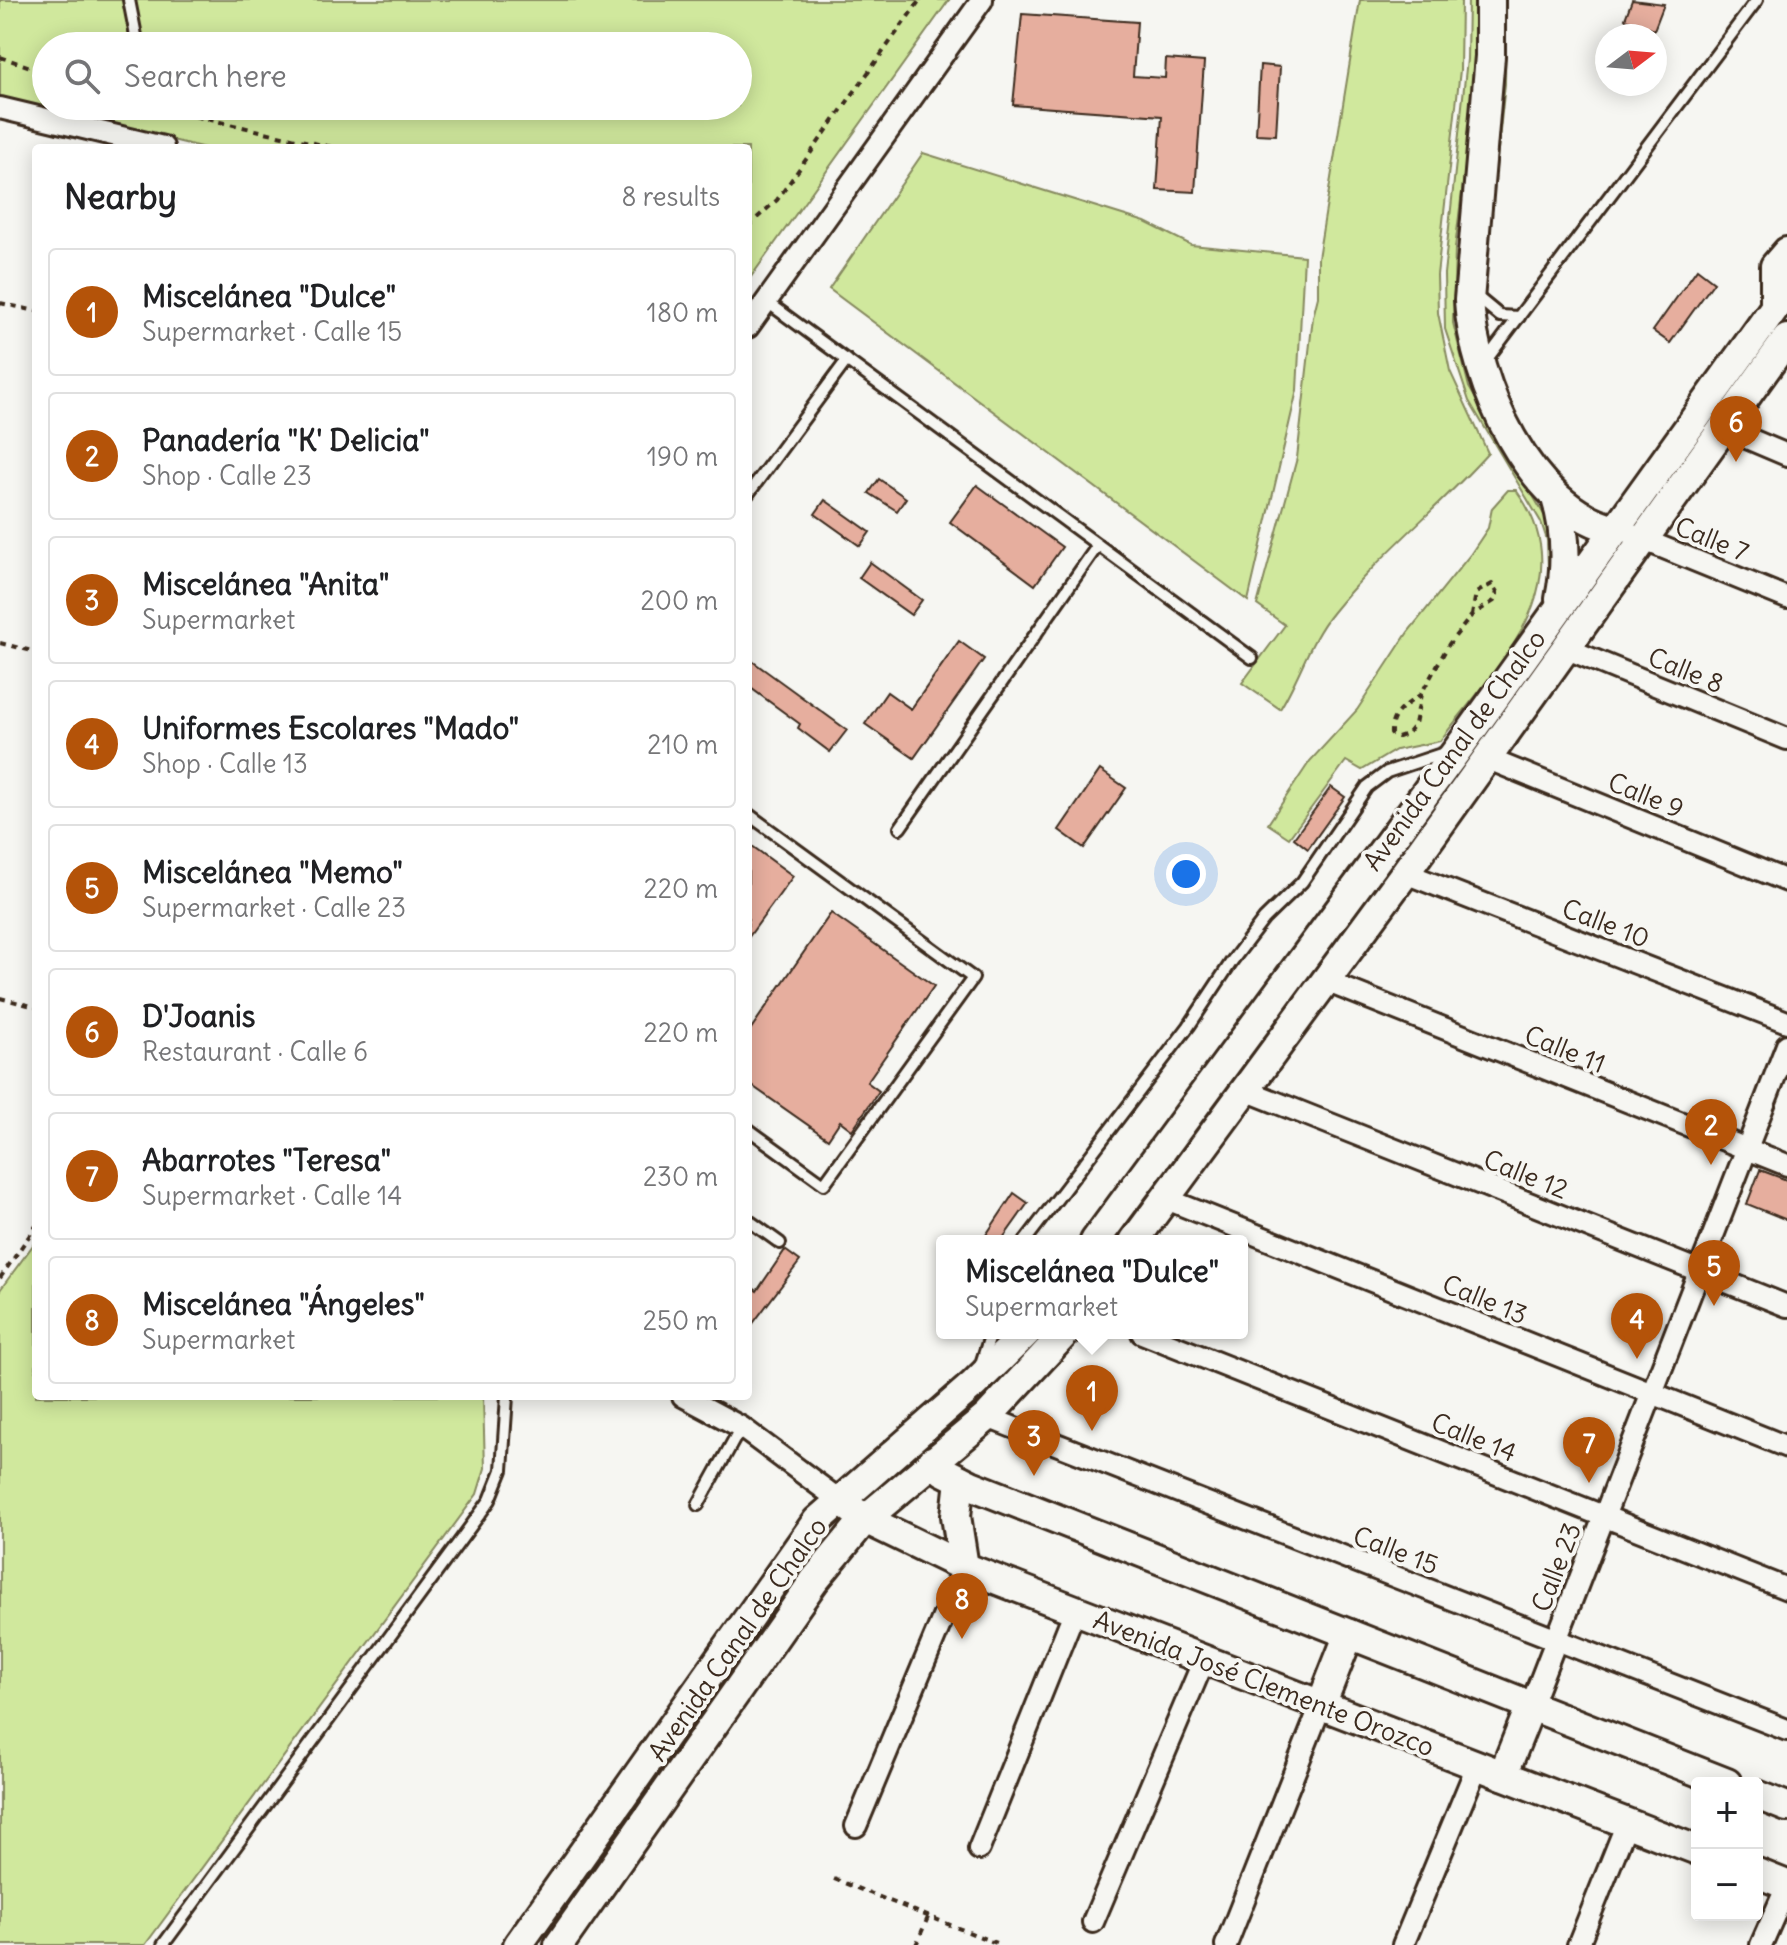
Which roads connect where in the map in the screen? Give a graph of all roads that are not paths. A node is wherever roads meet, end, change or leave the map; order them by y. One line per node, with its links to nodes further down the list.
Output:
1 (129, 0): 5 (lane)
2 (982, 0): 12 (street)
3 (1490, 0): 11 (main road)
4 (1757, 0): 13 (lane)
5 (135, 32)
6 (0, 108): 7 (street)
7 (32, 116)
8 (50, 120): 9 (street)
9 (150, 144)
10 (1787, 252): 22 (main road, Avenida Canal de Chalco)
11 (1470, 276): 13 (lane); 17 (main road)
12 (766, 301): 14 (street); 16 (lane)
13 (1519, 317): 17 (lane)
14 (752, 321)
15 (1787, 339): 18 (main road, Avenida Canal de Chalco)
16 (847, 360): 20 (lane); 23 (lane)
17 (1480, 370): 21 (main road)
18 (1721, 427): 19 (street); 22 (main road, Avenida Canal de Chalco)
19 (1787, 455)
20 (752, 489)
21 (1550, 491): 22 (main road); 25 (main road)
22 (1629, 534): 24 (street, Calle 7); 25 (main road, Avenida Canal de Chalco); 26 (main road, Avenida Canal de Chalco)
23 (1098, 545): 27 (lane); 32 (lane)
24 (1787, 598)
25 (1559, 603): 29 (main road, Avenida Canal de Chalco)
26 (1565, 648): 28 (street, Calle 8); 30 (main road, Avenida Canal de Chalco)
27 (1252, 658)
28 (1787, 739)
29 (1458, 749): 44 (lane); 45 (main road, Avenida Canal de Chalco)
30 (1486, 758): 33 (main road, Avenida Canal de Chalco); 34 (street, Calle 9)
31 (752, 817): 39 (lane)
32 (900, 828)
33 (1405, 873): 35 (main road, Avenida Canal de Chalco); 36 (street, Calle 10)
34 (1787, 881)
35 (1323, 980): 38 (main road, Avenida Canal de Chalco); 40 (street, Calle 11)
36 (1787, 1022)
37 (1787, 1045): 40 (street, Calle 23)
38 (1245, 1090): 42 (main road, Avenida Canal de Chalco); 48 (street, Calle 12)
39 (752, 1132)
40 (1747, 1149): 41 (street, Calle 11); 48 (street, Calle 23)
41 (1787, 1165)
42 (1164, 1198): 46 (main road, Avenida Canal de Chalco); 55 (street, Calle 13)
43 (752, 1223): 47 (lane)
44 (1030, 1235)
45 (1099, 1235)
46 (1138, 1235)
47 (780, 1243)
48 (1699, 1271): 49 (street, Calle 12); 55 (street, Calle 23)
49 (1787, 1306)
50 (989, 1339): 54 (lane)
51 (1020, 1339): 54 (main road, Avenida Canal de Chalco)
52 (1059, 1339): 58 (main road, Avenida Canal de Chalco)
53 (1157, 1339): 65 (street, Calle 14)
54 (974, 1384): 63 (main road, Avenida Canal de Chalco)
55 (1652, 1393): 60 (street, Calle 13); 65 (street, Calle 23)
56 (507, 1400): 87 (lane)
57 (690, 1400): 59 (street)
58 (987, 1417): 61 (main road, Avenida Canal de Chalco); 71 (street, Calle 15)
59 (741, 1427): 63 (street); 64 (lane)
60 (1787, 1447)
61 (932, 1461): 62 (main road); 66 (main road, Avenida Canal de Chalco)
62 (960, 1480): 67 (main road); 70 (main road)
63 (839, 1500): 66 (main road, Avenida José Clemente Orozco); 88 (main road, Avenida Canal de Chalco)
64 (698, 1505)
65 (1604, 1517): 68 (street, Calle 14); 71 (street, Calle 23)
66 (865, 1519): 67 (main road, Avenida José Clemente Orozco); 89 (main road, Avenida Canal de Chalco)
67 (964, 1567): 69 (main road, Avenida José Clemente Orozco); 81 (street)
68 (1787, 1589)
69 (1075, 1610): 72 (main road, Avenida José Clemente Orozco); 82 (street)
70 (1349, 1634): 73 (main road); 74 (main road)
71 (1556, 1640): 74 (street, Calle 23); 75 (street, Calle 15)
72 (1204, 1660): 73 (main road, Avenida José Clemente Orozco); 86 (street)
73 (1321, 1705): 76 (main road, Avenida José Clemente Orozco); 90 (street)
74 (1531, 1705): 76 (main road); 77 (main road)
75 (1787, 1730)
76 (1490, 1770): 80 (main road, Avenida José Clemente Orozco); 91 (street)
77 (1712, 1777)
78 (1763, 1797): 79 (main road)
79 (1787, 1807)
80 (1627, 1823): 83 (main road, Avenida José Clemente Orozco); 92 (street)
81 (856, 1826)
82 (979, 1849)
83 (1694, 1849)
84 (1763, 1875): 85 (main road)
85 (1787, 1885): 93 (street)
86 (1093, 1922)
87 (163, 1945)
88 (518, 1945)
89 (559, 1945)
90 (1226, 1945)
91 (1403, 1945)
92 (1578, 1945)
93 (1761, 1945)

